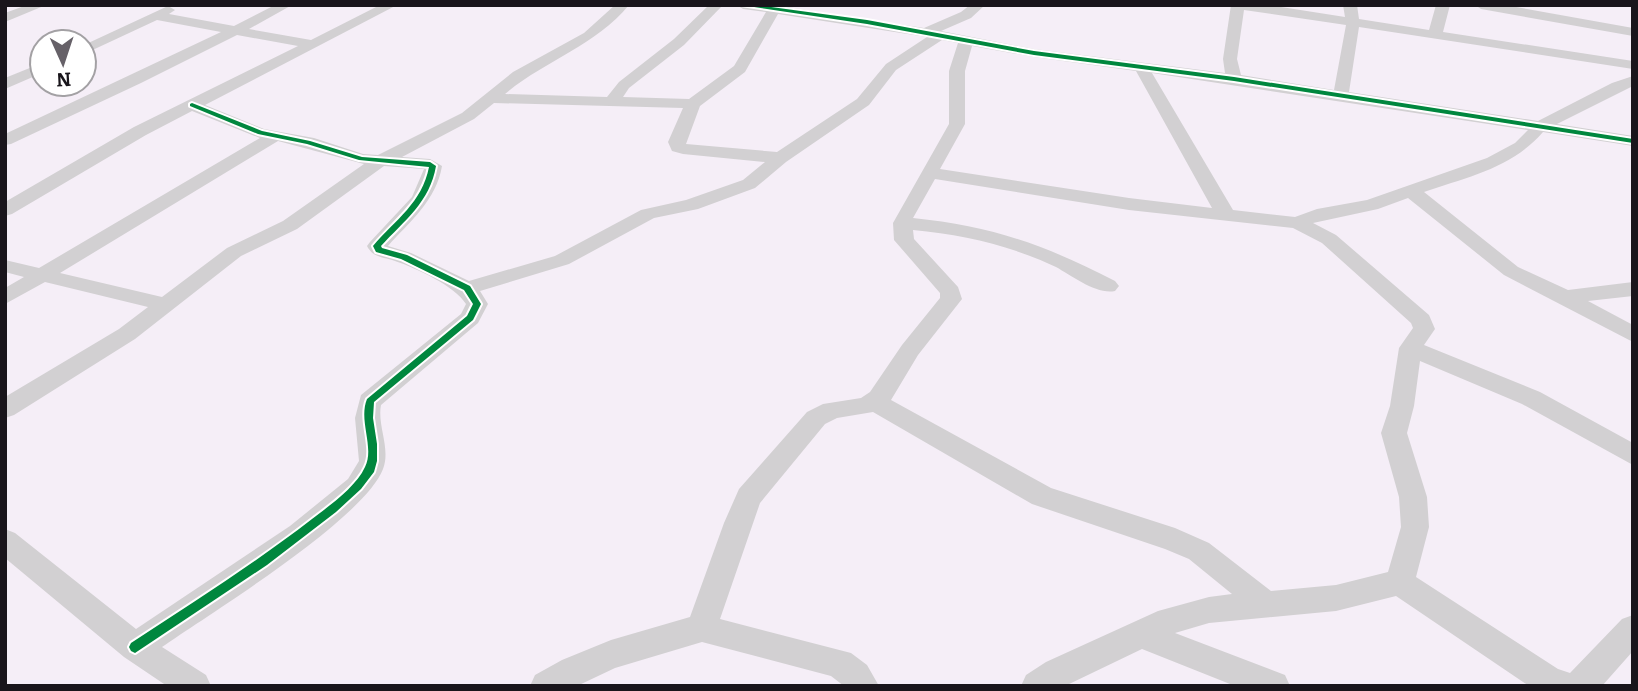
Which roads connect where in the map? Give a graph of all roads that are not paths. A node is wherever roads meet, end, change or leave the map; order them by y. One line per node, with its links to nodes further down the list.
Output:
1 (40, 5): 17 (street)
2 (177, 5): 16 (street)
3 (286, 5): 20 (street)
4 (391, 5): 26 (street)
5 (623, 5): 34 (street)
6 (718, 5): 35 (street)
7 (743, 5): 15 (street)
8 (979, 5): 22 (street)
9 (1239, 5): 19 (street); 30 (street)
10 (1350, 5): 19 (street)
11 (1443, 5): 23 (street)
12 (1481, 5): 18 (street)
13 (1567, 5): 18 (street)
14 (808, 9): 15 (street); 22 (street)
15 (774, 10): 36 (street)
16 (156, 16): 20 (street); 25 (street)
17 (5, 18)
18 (1579, 21): 21 (street)
19 (1353, 22): 23 (street); 33 (street)
20 (237, 29): 26 (street); 40 (street)
21 (1633, 32)
22 (934, 33): 24 (street); 42 (street)
23 (1435, 34): 27 (street)
24 (966, 41): 28 (street); 44 (street)
25 (98, 43)
26 (311, 44): 37 (street)
27 (1633, 65)
28 (1141, 66): 30 (street); 47 (street)
29 (28, 73): 32 (street)
30 (1234, 79): 33 (street)
31 (1633, 81): 38 (street)
32 (5, 83)
33 (1341, 96): 38 (street)
34 (490, 98): 35 (street); 43 (street)
35 (611, 102): 36 (street)
36 (693, 104): 42 (street)
37 (192, 105): 39 (street); 46 (street)
38 (1539, 127): 41 (street); 45 (street)
39 (275, 136): 43 (street); 51 (street)
40 (5, 140)
41 (1633, 141)
42 (780, 159): 53 (street)
43 (380, 161): 53 (street); 57 (street)
44 (929, 173): 47 (street); 48 (street)
45 (1412, 191): 49 (street); 56 (street)
46 (5, 209)
47 (1226, 215): 49 (street)
48 (903, 223): 52 (street); 60 (street)
49 (1297, 223): 59 (street)
50 (5, 266): 51 (street)
51 (43, 276): 55 (street); 57 (street)
52 (1108, 286)
53 (467, 288): 69 (street)
54 (1633, 289): 56 (street)
55 (5, 296)
56 (1565, 297): 58 (street)
57 (167, 305): 61 (street)
58 (1633, 335)
59 (1410, 348): 62 (street); 64 (street)
60 (874, 402): 65 (street); 66 (street)
61 (5, 409)
62 (1633, 455)
63 (5, 541): 69 (street)
64 (1400, 582): 65 (street); 75 (street)
65 (1264, 603): 68 (street)
66 (702, 628): 71 (street); 72 (street)
67 (1633, 629): 76 (street)
68 (1143, 635): 73 (street); 74 (street)
69 (135, 647): 70 (street)
70 (195, 686)
71 (546, 686)
72 (863, 686)
73 (1037, 686)
74 (1274, 686)
75 (1564, 686)
76 (1577, 686)

